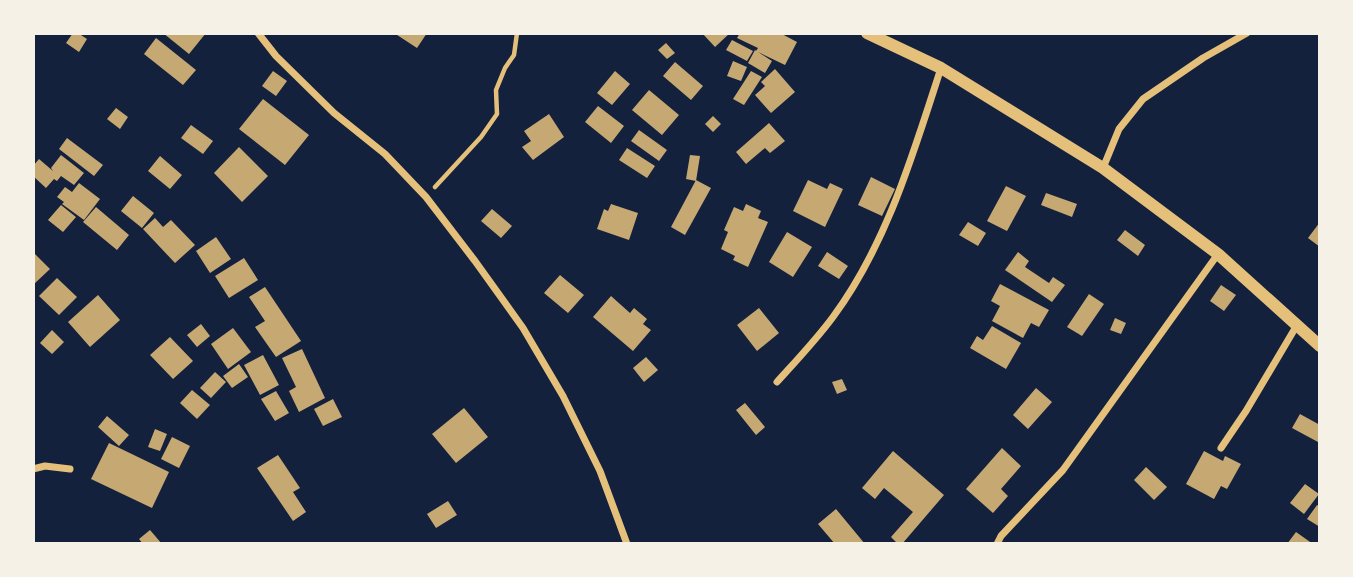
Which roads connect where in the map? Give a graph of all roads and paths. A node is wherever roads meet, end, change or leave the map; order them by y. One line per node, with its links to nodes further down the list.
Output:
1 (258, 33): 7 (street)
2 (517, 33): 7 (path)
3 (867, 33): 5 (street)
4 (1247, 33): 6 (street)
5 (941, 68): 6 (street); 11 (street)
6 (1103, 169): 8 (street)
7 (426, 197): 15 (street)
8 (1217, 254): 9 (street); 16 (street)
9 (1297, 325): 10 (street); 12 (street)
10 (1320, 346)
11 (777, 382)
12 (1221, 449)
13 (33, 469): 14 (street)
14 (69, 469)
15 (626, 544)
16 (997, 544)

